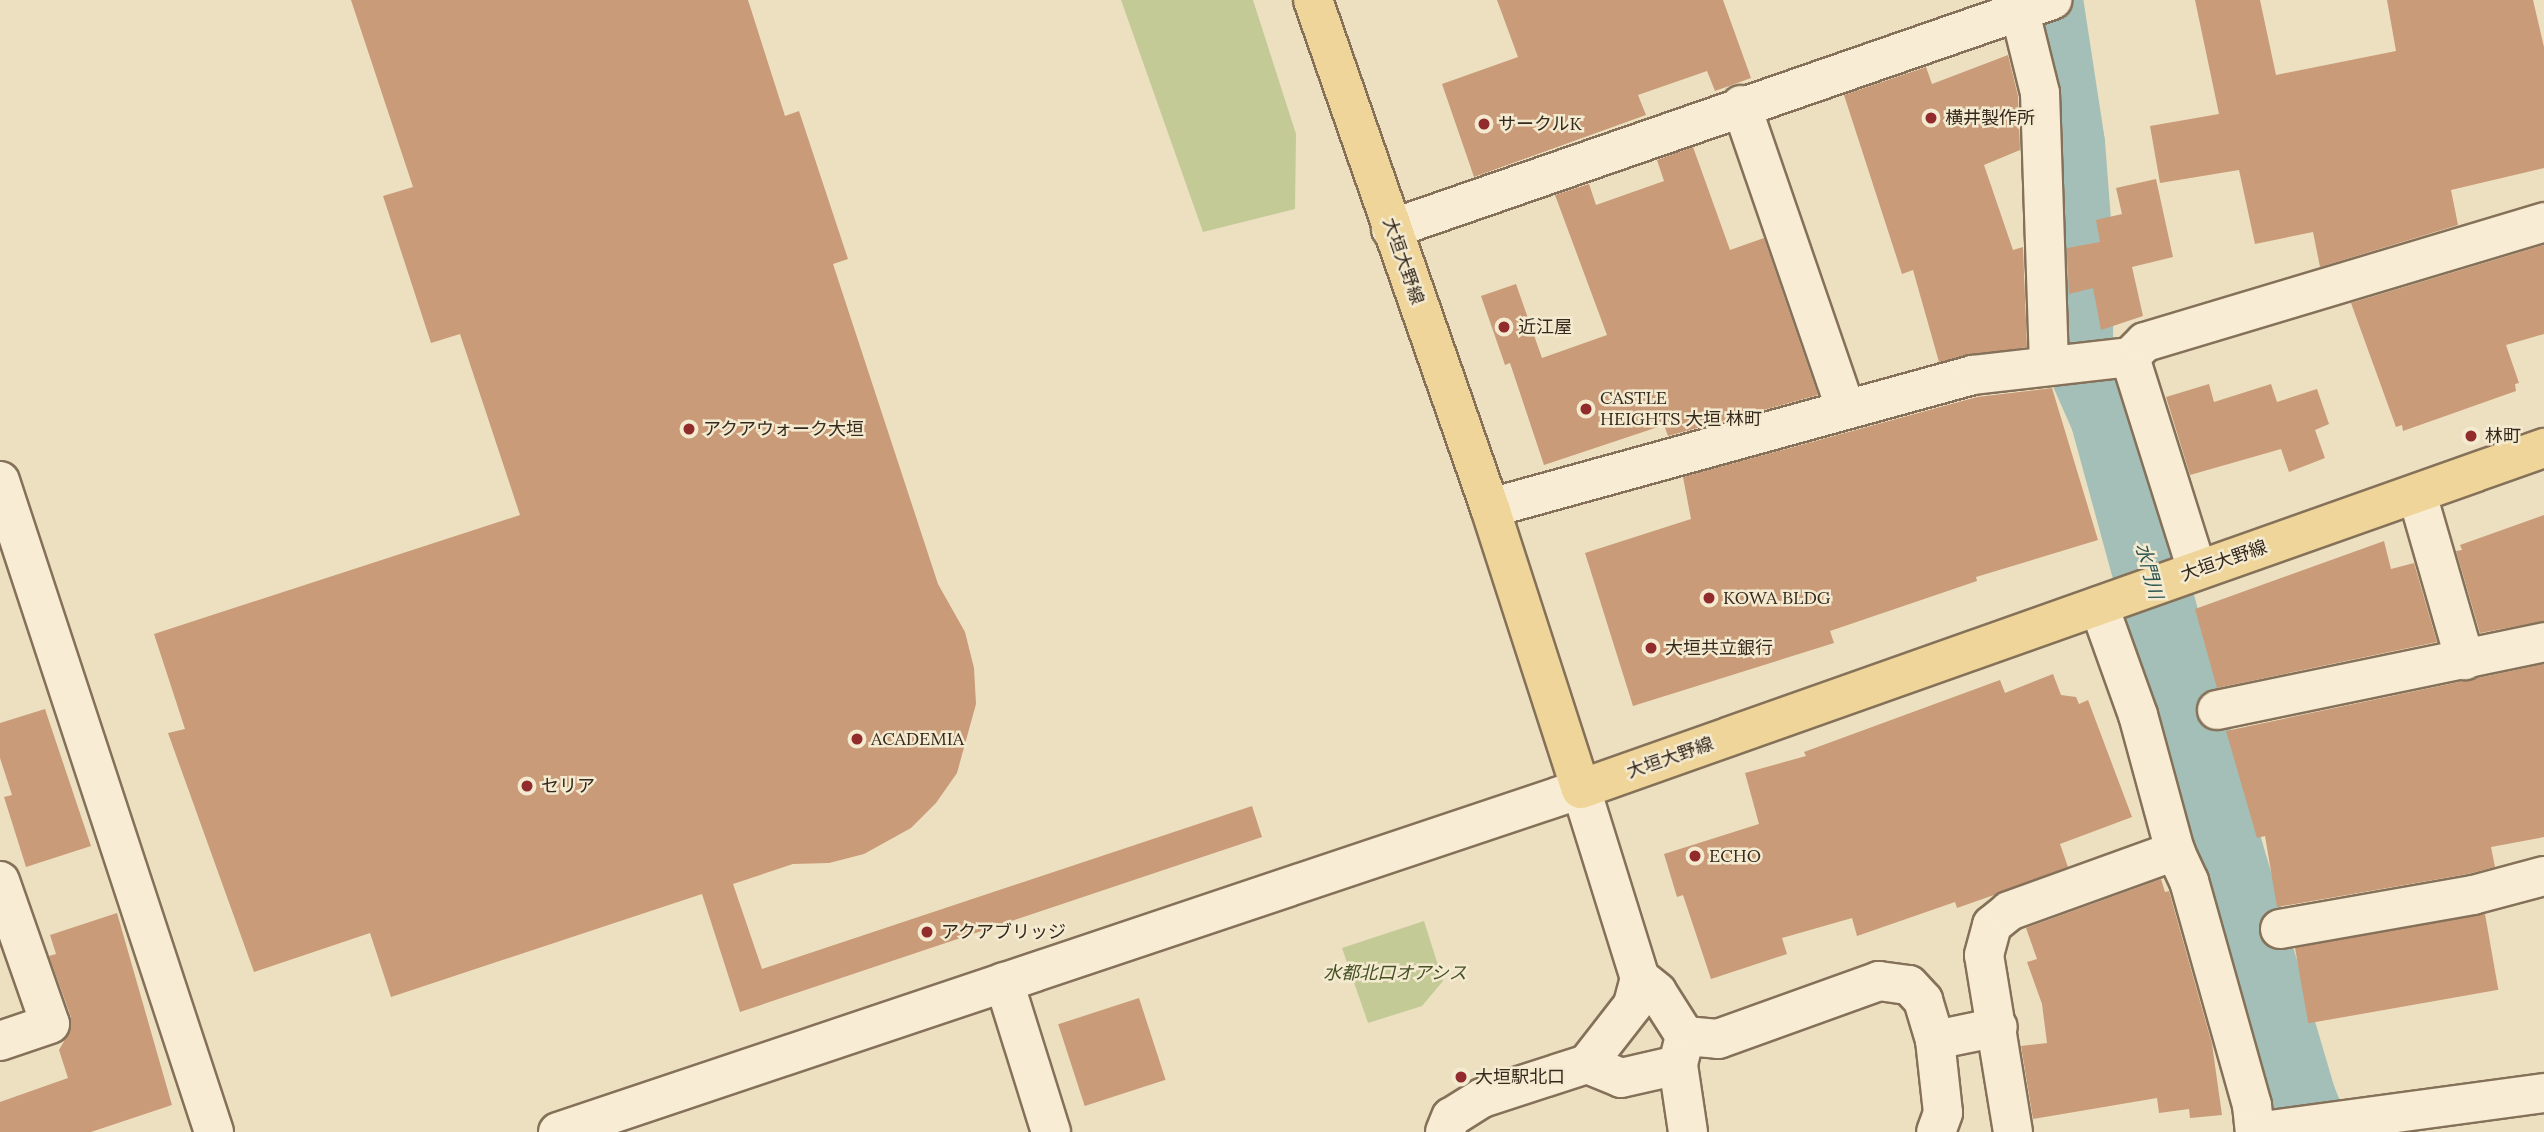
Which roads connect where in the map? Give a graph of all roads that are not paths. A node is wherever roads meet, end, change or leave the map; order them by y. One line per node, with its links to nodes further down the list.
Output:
1 (1312, 0): 5 (main road, 大垣大野線)
2 (2030, 4): 3 (street); 7 (street)
3 (1741, 105): 5 (street); 8 (street)
4 (2544, 222): 6 (street)
5 (1391, 229): 12 (main road, 大垣大野線)
6 (2123, 358): 7 (street); 13 (street)
7 (2055, 364): 8 (street)
8 (1845, 407): 12 (street)
9 (2544, 448): 11 (main road, 大垣大野線)
10 (0, 481): 32 (street)
11 (2417, 494): 13 (main road, 大垣大野線); 16 (street)
12 (1490, 508): 18 (main road, 大垣大野線)
13 (2191, 572): 14 (main road, 大垣大野線)
14 (2106, 604): 18 (main road, 大垣大野線); 19 (street)
15 (2544, 642): 16 (street)
16 (2465, 660): 17 (street)
17 (2217, 710)
18 (1581, 789): 23 (street); 24 (street)
19 (2175, 851): 25 (street); 31 (street)
20 (2544, 876): 22 (street)
21 (0, 881): 27 (street)
22 (2280, 929)
23 (1640, 978): 28 (street); 29 (street)
24 (1004, 982): 33 (street); 34 (street)
25 (1998, 1027): 26 (street); 38 (street)
26 (1935, 1040): 28 (street); 37 (street)
27 (0, 1041)
28 (1682, 1051): 29 (street); 36 (street)
29 (1587, 1064): 35 (street)
30 (2544, 1093): 31 (street)
31 (2261, 1131)
32 (214, 1132)
33 (558, 1132)
34 (1051, 1132)
35 (1445, 1132)
36 (1687, 1132)
37 (1936, 1132)
38 (2013, 1132)

